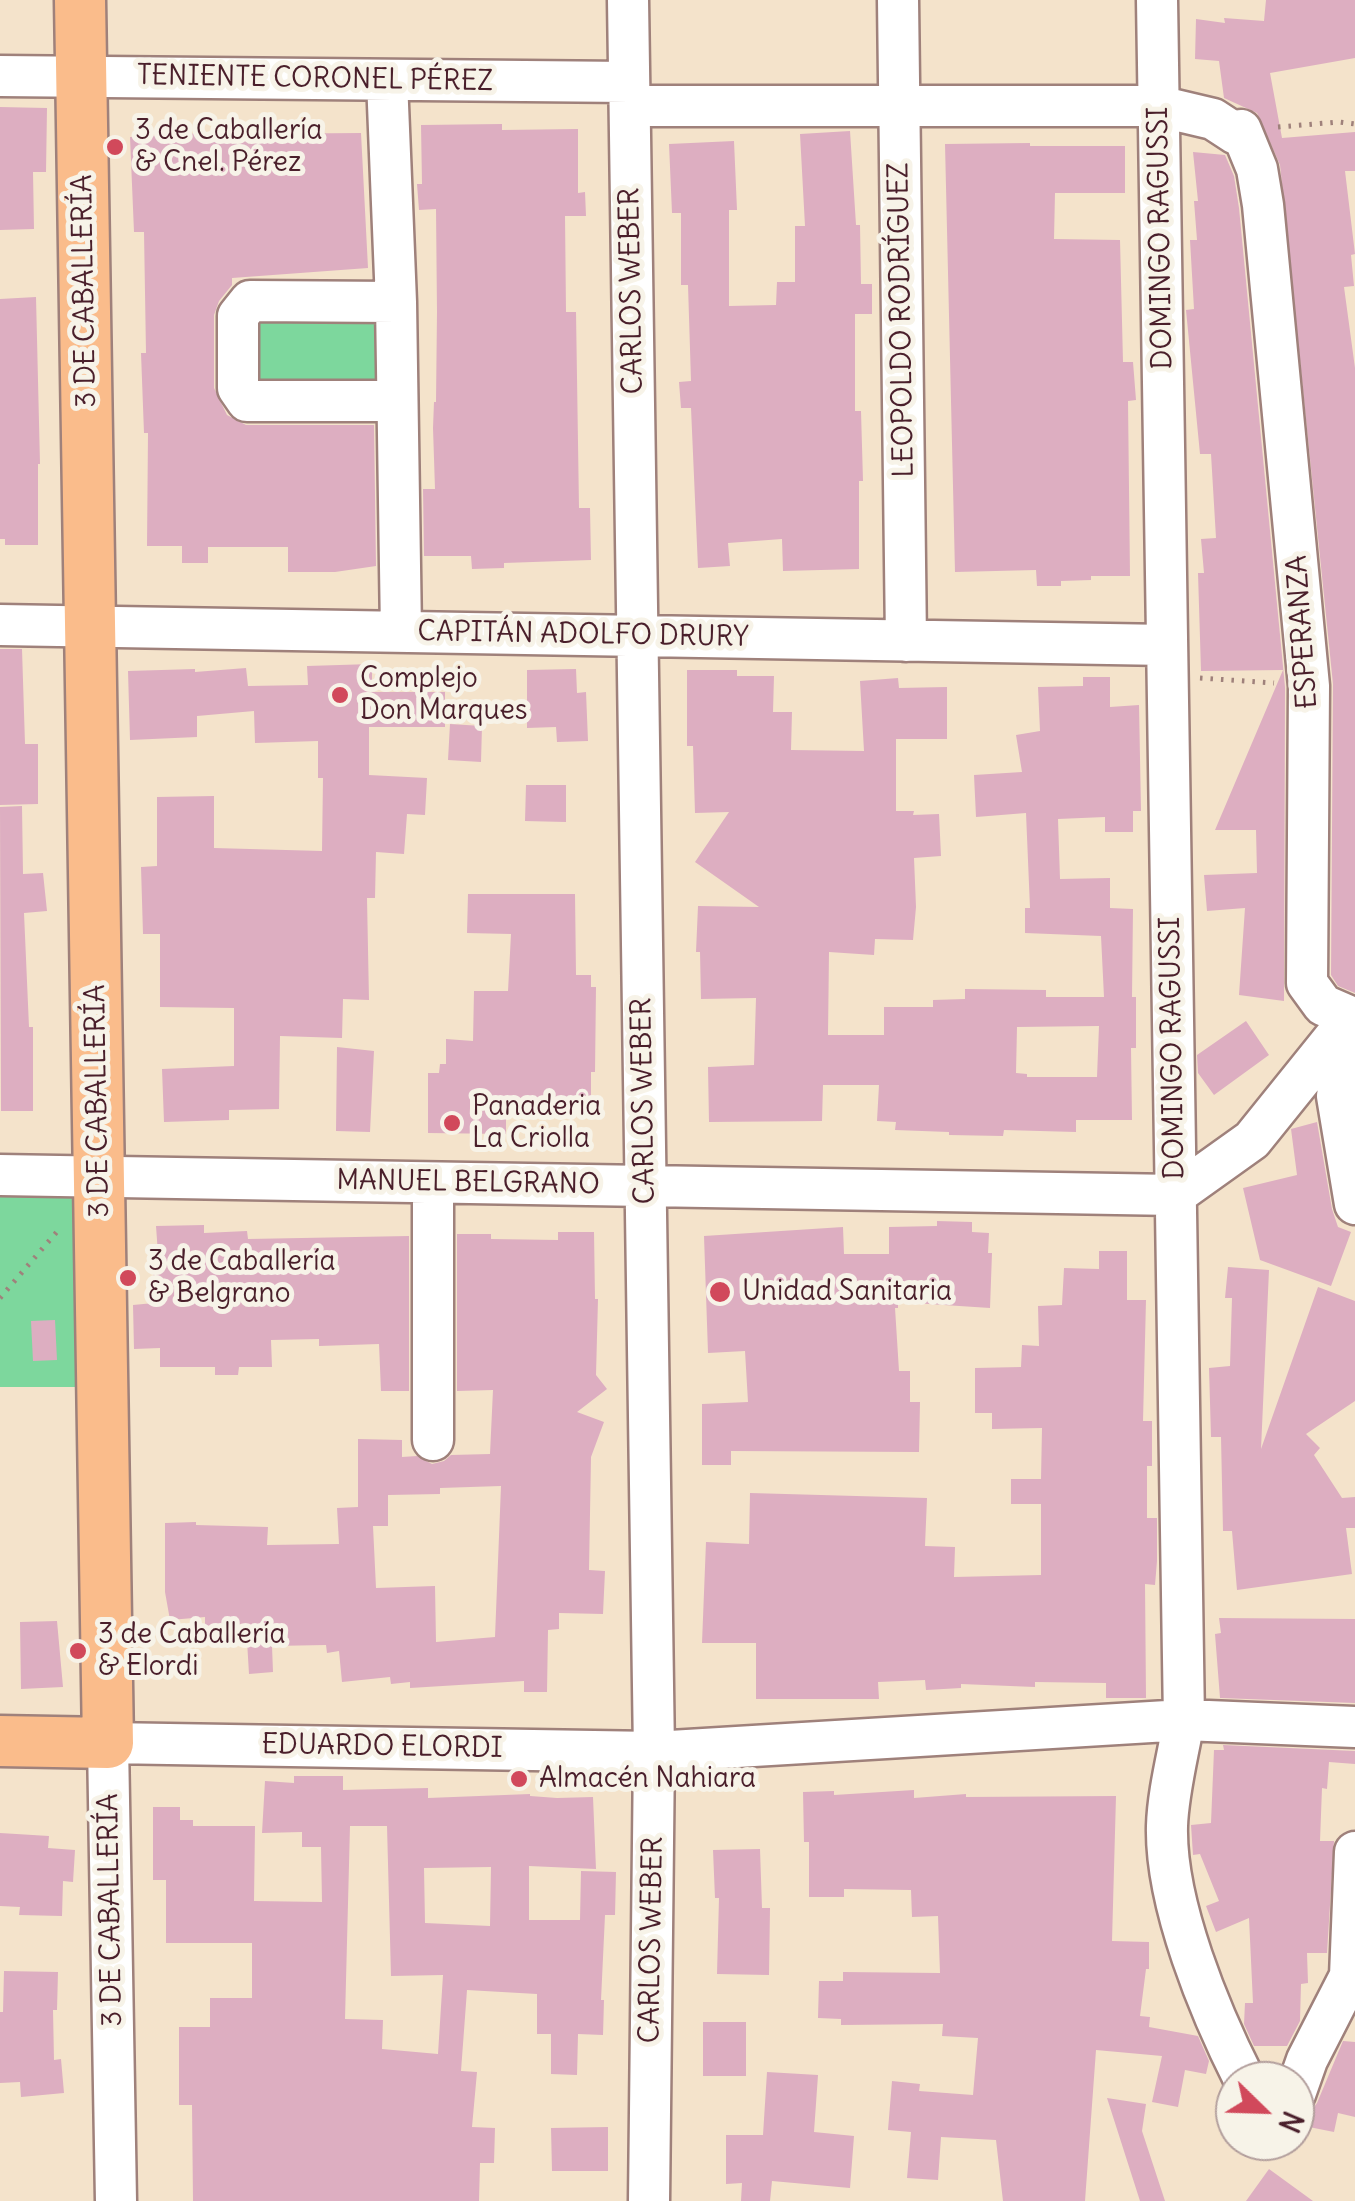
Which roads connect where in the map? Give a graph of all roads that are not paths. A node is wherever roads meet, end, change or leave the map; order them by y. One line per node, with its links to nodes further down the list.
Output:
1 (80, 0): 6 (main road, 3 DE CABALLERÍA)
2 (628, 0): 8 (street, CARLOS WEBER)
3 (898, 0): 9 (street, LEOPOLDO RODRÍGUEZ)
4 (1157, 0): 10 (street, DOMINGO RAGUSSI)
5 (0, 76): 6 (street, TENIENTE CORONEL PÉREZ)
6 (81, 77): 7 (street, TENIENTE CORONEL PÉREZ); 14 (main road, 3 DE CABALLERÍA)
7 (387, 80): 8 (street, TENIENTE CORONEL PÉREZ); 11 (street)
8 (630, 94): 9 (street, TENIENTE CORONEL PÉREZ); 16 (street, CARLOS WEBER)
9 (900, 106): 10 (street, TENIENTE CORONEL PÉREZ); 17 (street, LEOPOLDO RODRÍGUEZ)
10 (1158, 106): 18 (street, DOMINGO RAGUSSI); 19 (street, ESPERANZA)
11 (396, 302): 12 (street); 12 (street)
12 (397, 401): 15 (street)
13 (0, 625): 14 (street, CAPITÁN ADOLFO DRURY)
14 (90, 626): 15 (street, CAPITÁN ADOLFO DRURY); 21 (main road, 3 DE CABALLERÍA)
15 (401, 632): 16 (street, CAPITÁN ADOLFO DRURY)
16 (637, 636): 17 (street, CAPITÁN ADOLFO DRURY); 23 (street, CARLOS WEBER)
17 (906, 641): 18 (street, CAPITÁN ADOLFO DRURY)
18 (1167, 660): 24 (street, DOMINGO RAGUSSI)
19 (1353, 1016): 24 (street); 25 (street)
20 (0, 1175): 21 (street, MANUEL BELGRANO)
21 (99, 1177): 22 (street, MANUEL BELGRANO); 30 (main road, 3 DE CABALLERÍA)
22 (432, 1182): 23 (street, MANUEL BELGRANO); 26 (street)
23 (645, 1186): 24 (street, MANUEL BELGRANO); 31 (street, CARLOS WEBER)
24 (1176, 1195): 27 (street, DOMINGO RAGUSSI)
25 (1355, 1204)
26 (433, 1440)
27 (1184, 1720): 28 (street, EDUARDO ELORDI); 31 (street, EDUARDO ELORDI); 33 (street, DOMINGO RAGUSSI)
28 (1355, 1727)
29 (0, 1741): 30 (main road, EDUARDO ELORDI)
30 (108, 1743): 31 (street, EDUARDO ELORDI); 35 (street, 3 DE CABALLERÍA)
31 (654, 1752): 36 (street, CARLOS WEBER)
32 (1355, 1852): 34 (street)
33 (1235, 2061)
34 (1307, 2061)
35 (116, 2201)
36 (649, 2201)

